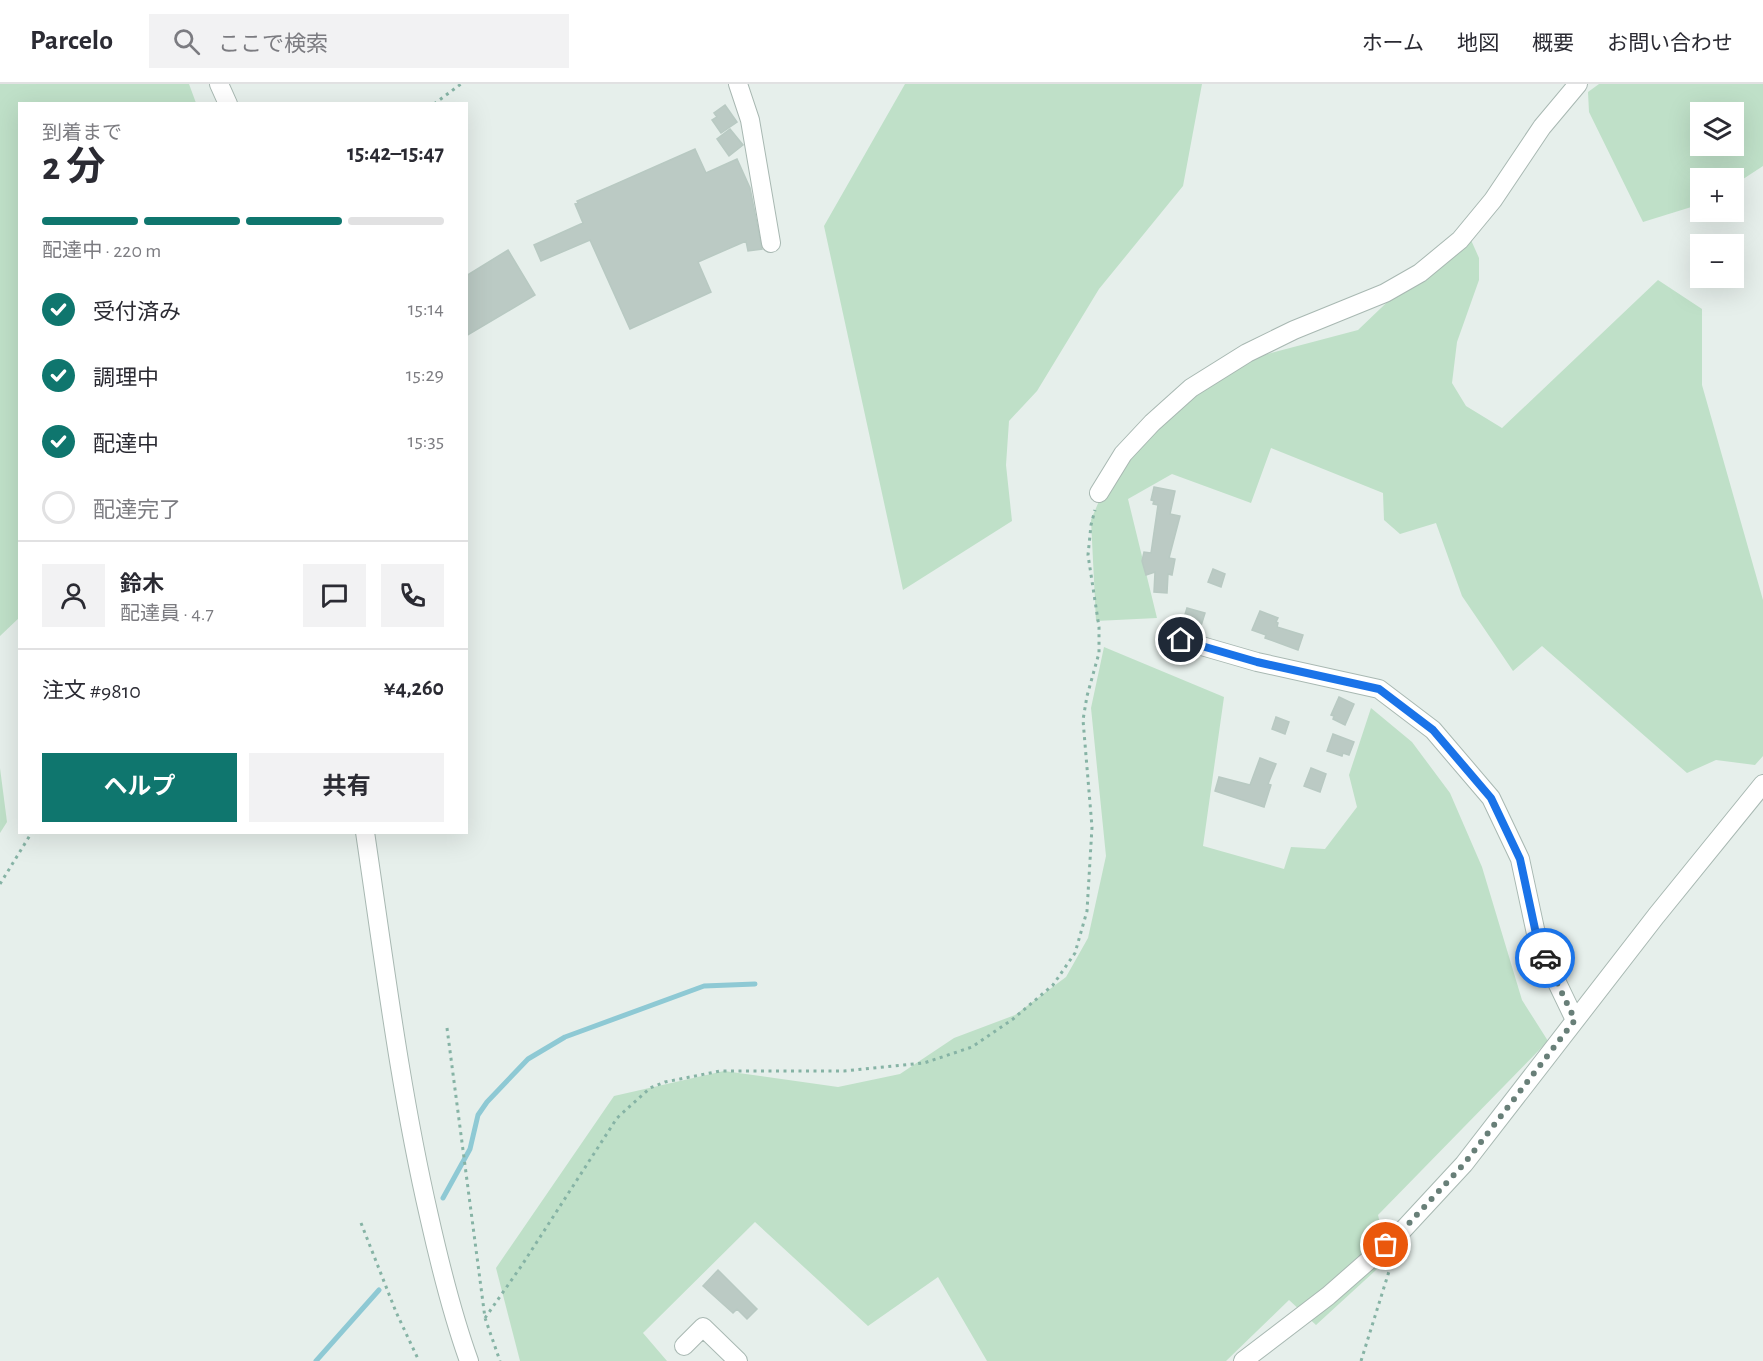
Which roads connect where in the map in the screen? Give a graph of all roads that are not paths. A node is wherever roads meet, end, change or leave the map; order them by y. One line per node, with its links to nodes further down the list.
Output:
1 (219, 84): 4 (street)
2 (738, 84): 5 (street)
3 (1578, 84): 6 (street)
4 (227, 102)
5 (771, 243)
6 (1099, 493)
7 (1181, 640): 10 (street)
8 (1763, 784): 10 (street)
9 (365, 834): 12 (street)
10 (1575, 1020): 14 (street)
11 (684, 1346): 13 (street)
12 (470, 1361)
13 (738, 1361)
14 (1243, 1361)

